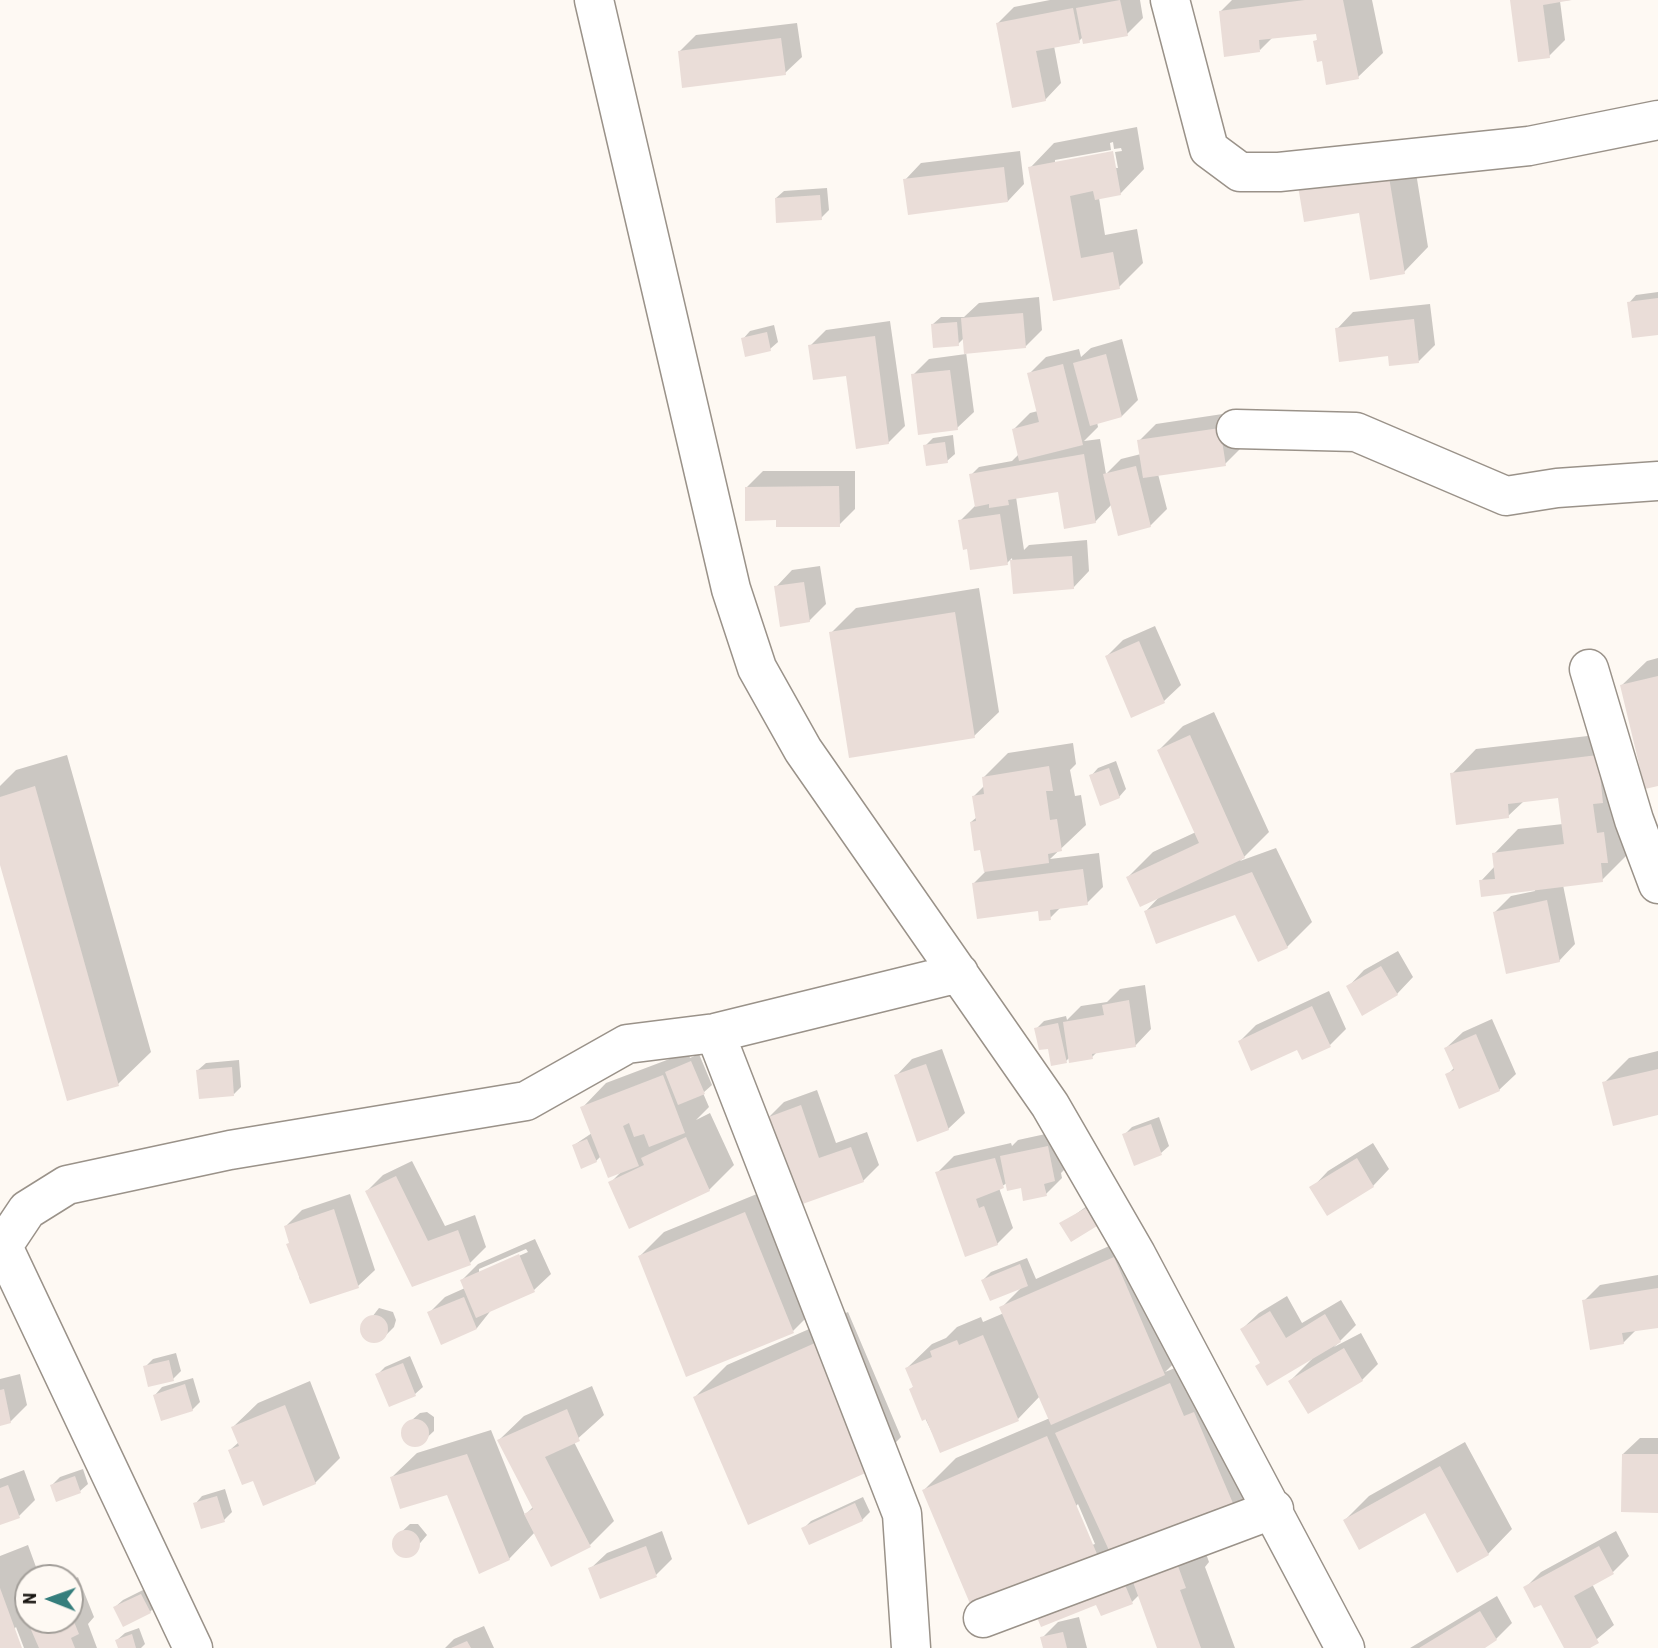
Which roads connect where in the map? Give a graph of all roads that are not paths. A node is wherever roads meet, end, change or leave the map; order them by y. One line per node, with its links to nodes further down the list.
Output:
1 (594, 0): 9 (street)
2 (1170, 0): 3 (street)
3 (1658, 120)
4 (1236, 429): 5 (street)
5 (1658, 481)
6 (1589, 669): 7 (street)
7 (1646, 816): 8 (street)
8 (1658, 884)
9 (959, 972): 10 (street); 12 (street)
10 (715, 1033): 11 (street); 15 (street)
11 (1, 1243): 14 (street)
12 (1274, 1509): 13 (street); 16 (street)
13 (983, 1618)
14 (193, 1648)
15 (911, 1648)
16 (1345, 1648)

